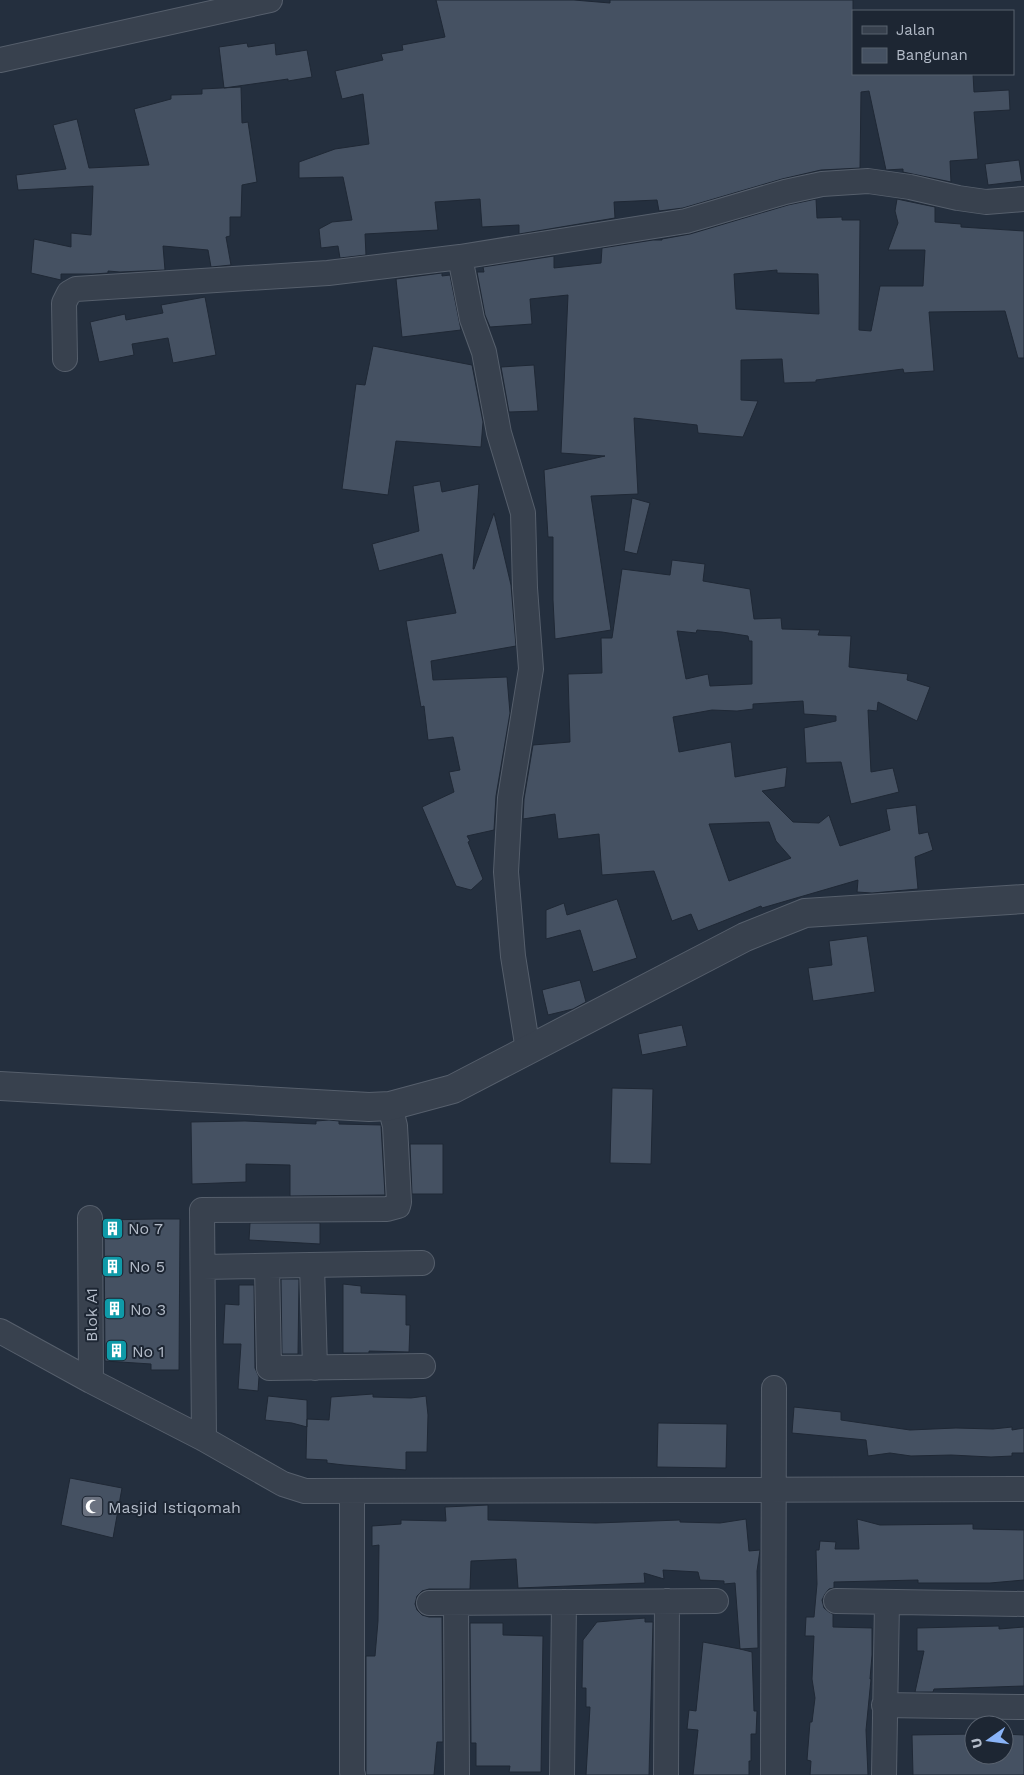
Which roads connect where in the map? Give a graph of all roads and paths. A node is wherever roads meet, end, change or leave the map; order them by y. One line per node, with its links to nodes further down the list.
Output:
1 (270, 0): 2 (street)
2 (0, 60)
3 (1024, 199): 4 (street)
4 (460, 258): 5 (street); 7 (street)
5 (65, 359)
6 (1024, 899): 7 (street)
7 (528, 1050): 9 (street)
8 (0, 1086): 9 (street)
9 (390, 1106): 14 (street)
10 (90, 1218): 18 (street, Blok A1)
11 (422, 1264): 12 (street)
12 (312, 1265): 13 (street); 17 (street)
13 (267, 1266): 14 (street); 17 (street)
14 (202, 1267): 20 (street)
15 (0, 1330): 18 (street)
16 (424, 1366): 17 (street)
17 (315, 1368)
18 (91, 1381): 20 (street)
19 (774, 1388): 21 (street)
20 (204, 1439): 23 (street)
21 (774, 1488): 22 (street); 23 (street); 38 (street)
22 (1024, 1489)
23 (352, 1491): 34 (street)
24 (716, 1601): 27 (street)
25 (836, 1601): 30 (street)
26 (564, 1602): 27 (street); 29 (street); 36 (street)
27 (667, 1602): 37 (street)
28 (429, 1603): 29 (street)
29 (456, 1603): 35 (street)
30 (888, 1603): 31 (street); 32 (street)
31 (1024, 1604)
32 (884, 1705): 33 (street); 39 (street)
33 (1024, 1707)
34 (353, 1775)
35 (457, 1775)
36 (562, 1775)
37 (666, 1775)
38 (773, 1775)
39 (884, 1775)

